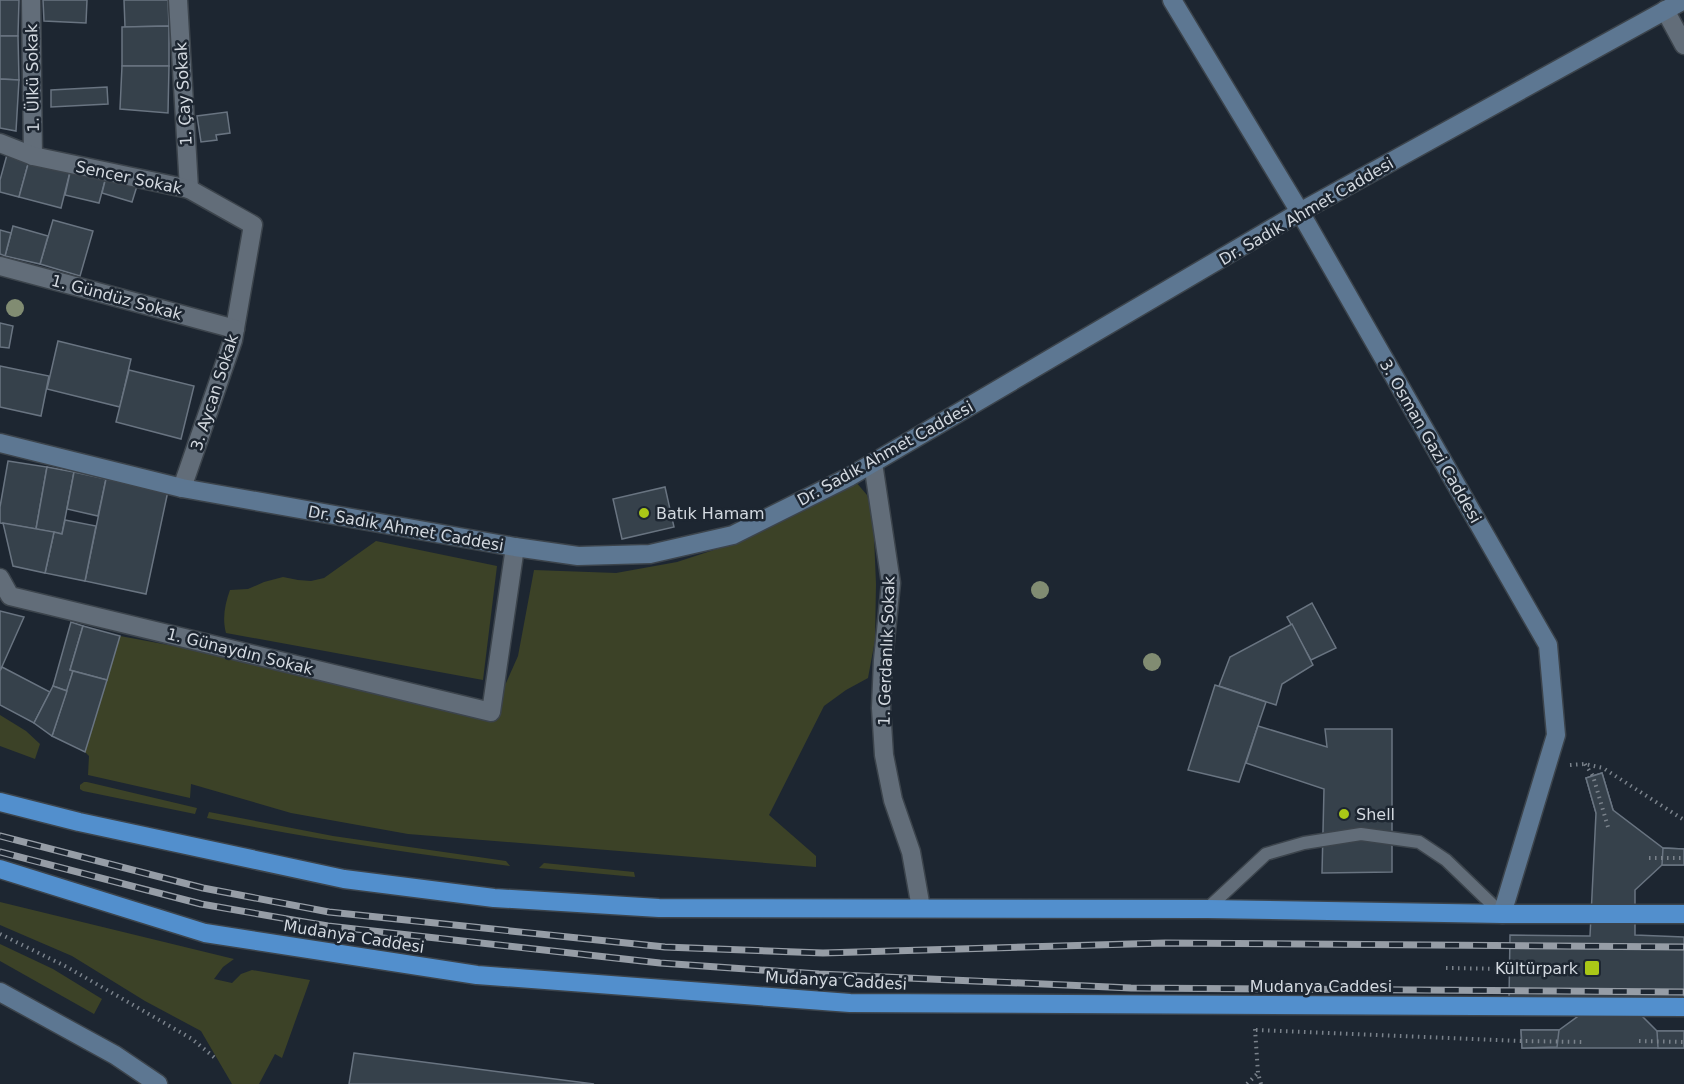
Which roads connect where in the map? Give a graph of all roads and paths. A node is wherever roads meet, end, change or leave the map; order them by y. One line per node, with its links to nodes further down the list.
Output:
1 (31, 0): 8 (street, 1. Ülkü Sokak)
2 (178, 0): 9 (street, 1. Çay Sokak)
3 (1172, 0): 10 (main road, 3. Osman Gazi Caddesi)
4 (1684, 0): 5 (main road, Dr. Sadık Ahmet Caddesi)
5 (1665, 10): 6 (street); 10 (main road, Dr. Sadık Ahmet Caddesi)
6 (1684, 45)
7 (0, 143): 8 (street, Sencer Sokak)
8 (33, 156): 9 (street, Sencer Sokak)
9 (189, 189): 11 (street, Sencer Sokak)
10 (1300, 212): 15 (main road, Dr. Sadık Ahmet Caddesi); 20 (main road, 3. Osman Gazi Caddesi)
11 (252, 225): 13 (street, 3. Aycan Sokak)
12 (0, 266): 13 (street, 1. Gündüz Sokak)
13 (235, 329): 16 (street, 3. Aycan Sokak)
14 (0, 444): 16 (main road, Dr. Sadık Ahmet Caddesi)
15 (873, 463): 17 (main road, Dr. Sadık Ahmet Caddesi); 27 (street, 1. Gerdanlık Sokak)
16 (182, 488): 17 (main road, Dr. Sadık Ahmet Caddesi)
17 (515, 548): 18 (street, 1. Günaydın Sokak)
18 (0, 578)
19 (1585, 764): 20 (path); 22 (path); 23 (path)
20 (1546, 766): 29 (main road, 3. Osman Gazi Caddesi)
21 (0, 802): 27 (highway)
22 (1684, 820)
23 (1608, 827)
24 (1649, 858): 25 (path)
25 (1684, 858)
26 (0, 869): 35 (highway, Mudanya Caddesi)
27 (921, 908): 28 (highway)
28 (1208, 909): 29 (highway); 29 (lane)
29 (1502, 914): 30 (highway)
30 (1684, 914)
31 (0, 934): 41 (path)
32 (1446, 968): 33 (path)
33 (1509, 969)
34 (0, 992): 43 (main road)
35 (1684, 1007)
36 (1255, 1023): 37 (path)
37 (1255, 1030): 39 (path); 42 (path)
38 (1639, 1041): 40 (path)
39 (1585, 1042)
40 (1684, 1042)
41 (215, 1058)
42 (1258, 1073): 44 (path); 45 (path)
43 (158, 1084)
44 (1247, 1084)
45 (1261, 1084)

